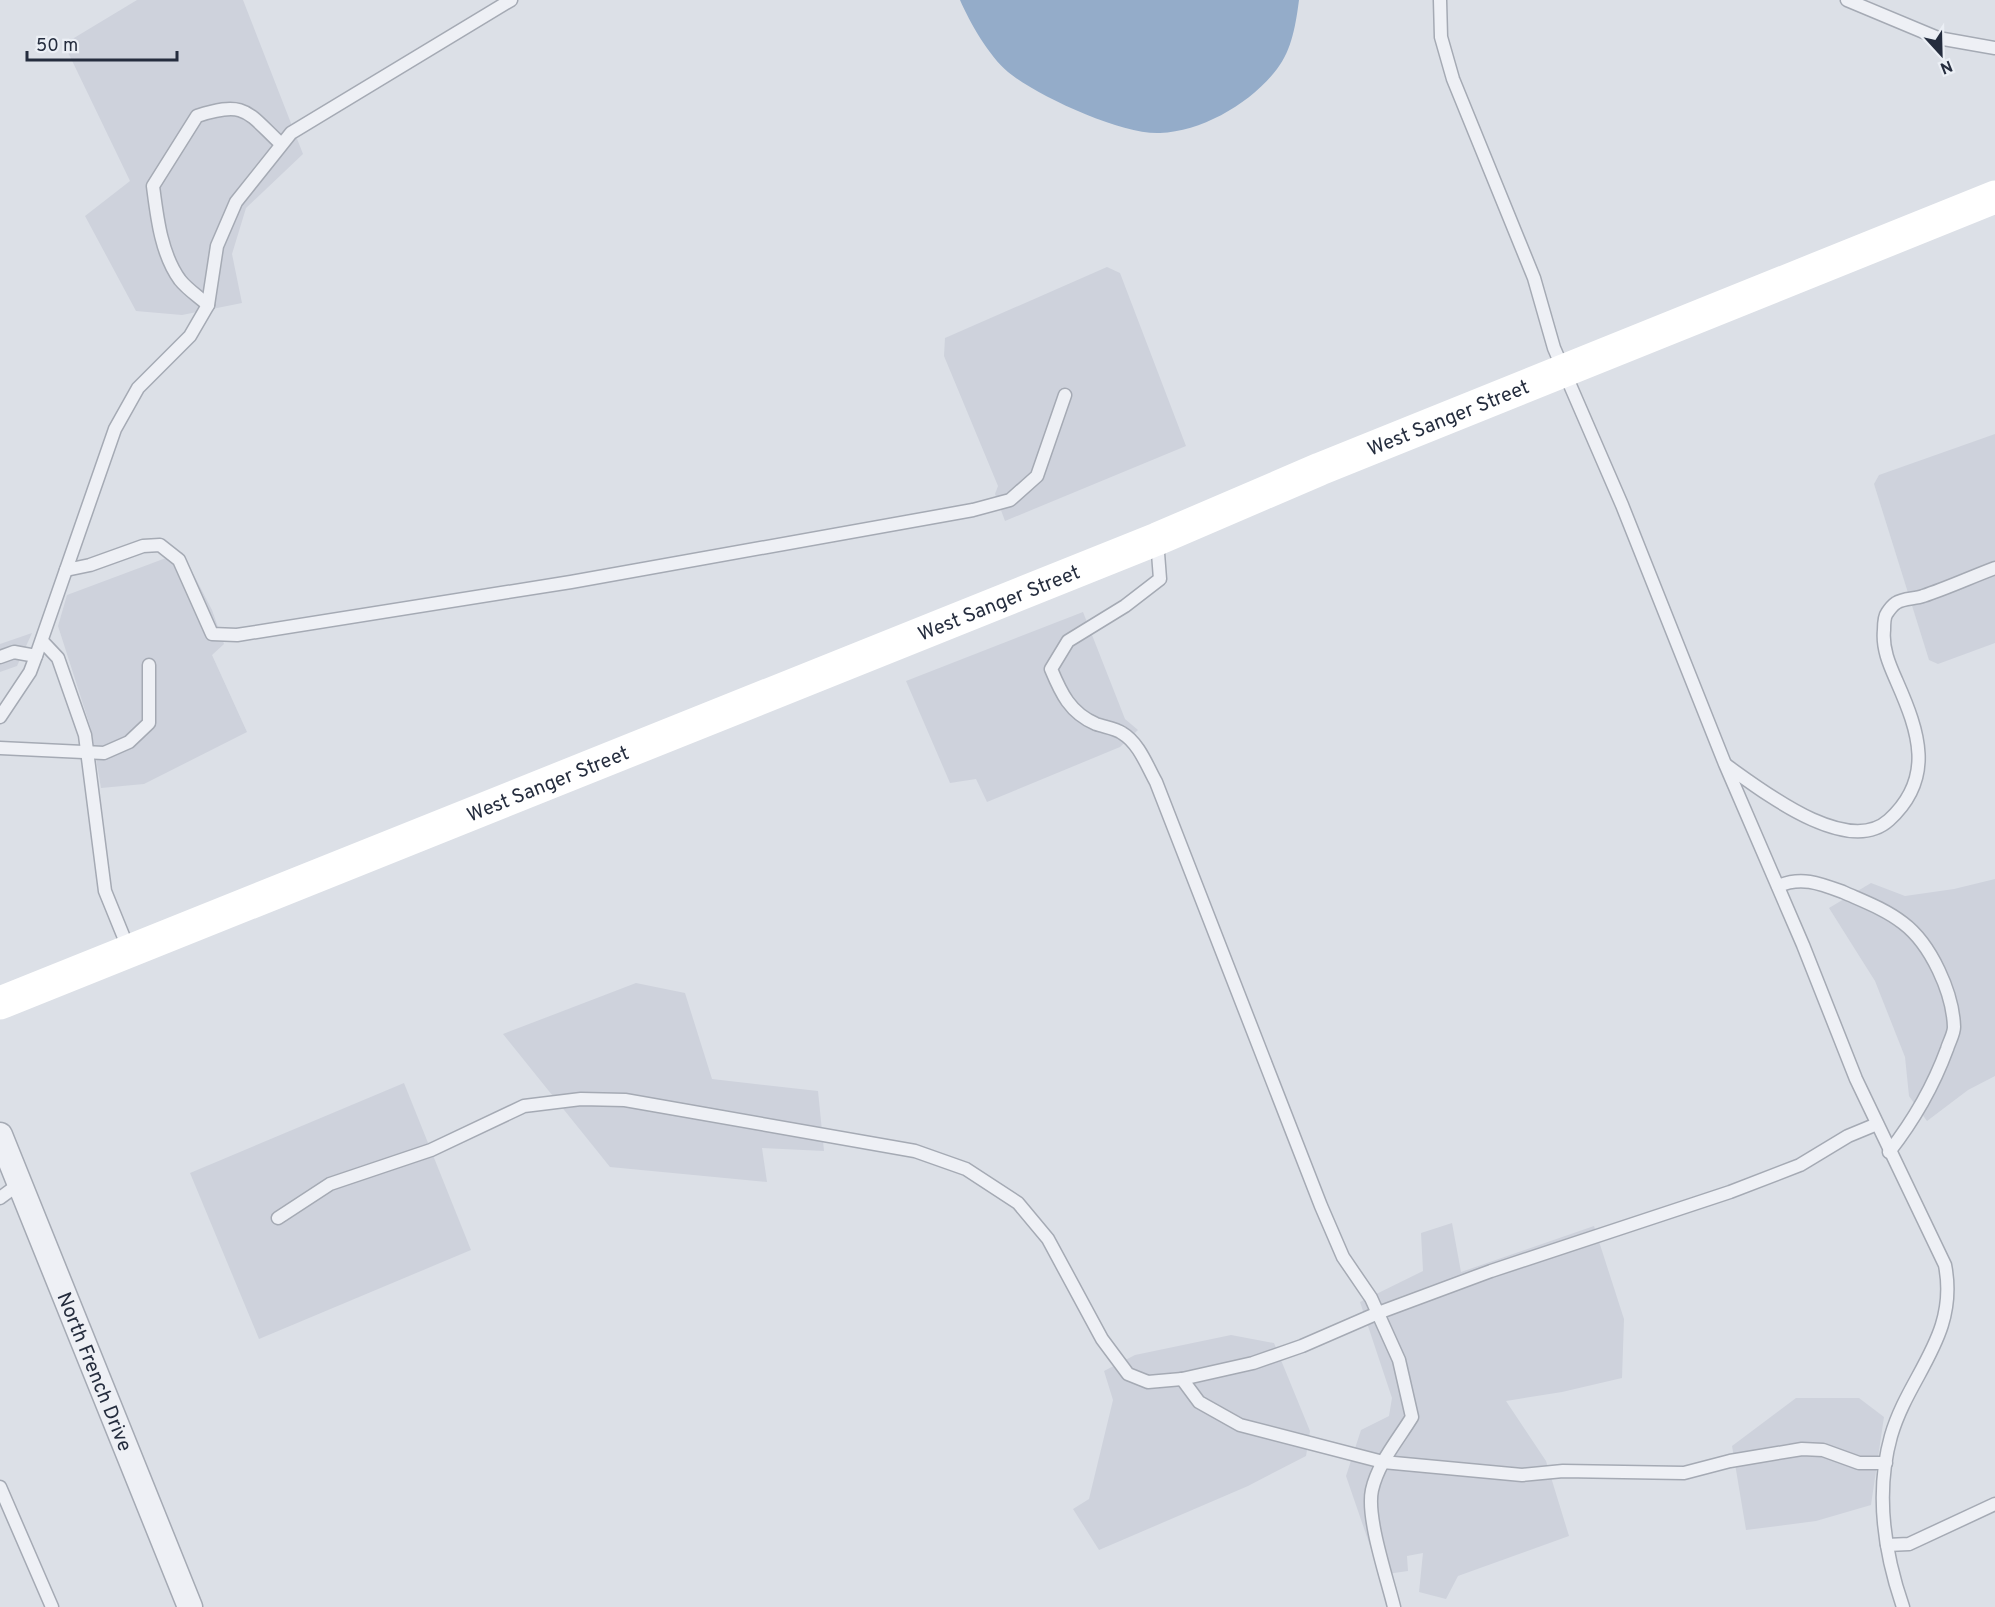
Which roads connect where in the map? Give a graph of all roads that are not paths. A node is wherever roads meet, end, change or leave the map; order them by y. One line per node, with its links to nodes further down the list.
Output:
1 (511, 0): 5 (lane)
2 (1440, 0): 8 (lane)
3 (1847, 0): 4 (lane)
4 (1995, 48)
5 (281, 144): 7 (lane); 7 (lane)
6 (1995, 197): 8 (main road, West Sanger Street)
7 (208, 305): 12 (lane)
8 (1564, 373): 10 (main road, West Sanger Street); 20 (lane)
9 (1065, 395): 12 (lane)
10 (1157, 539): 22 (main road, West Sanger Street); 30 (lane)
11 (1995, 568): 20 (lane)
12 (66, 570): 13 (lane)
13 (42, 641): 14 (lane); 19 (lane)
14 (36, 656): 15 (lane); 17 (lane)
15 (0, 657)
16 (149, 665): 19 (lane)
17 (0, 717)
18 (0, 748): 19 (lane)
19 (87, 751): 22 (lane)
20 (1725, 764): 21 (lane)
21 (1778, 886): 24 (lane); 26 (lane)
22 (130, 951): 23 (main road, West Sanger Street)
23 (0, 1003)
24 (1877, 1124): 26 (lane); 30 (lane)
25 (0, 1135): 27 (street, North French Drive)
26 (1889, 1152): 33 (lane)
27 (19, 1184): 28 (lane); 39 (street, North French Drive)
28 (0, 1198)
29 (278, 1218): 31 (lane)
30 (1378, 1313): 31 (lane); 32 (lane)
31 (1182, 1379): 32 (lane)
32 (1383, 1462): 33 (lane); 40 (lane)
33 (1886, 1463): 36 (lane)
34 (0, 1487): 38 (lane)
35 (1995, 1504): 36 (lane)
36 (1887, 1545): 37 (lane)
37 (1898, 1591): 41 (lane); 42 (lane)
38 (52, 1607)
39 (190, 1607)
40 (1394, 1607)
41 (1890, 1607)
42 (1903, 1607)

